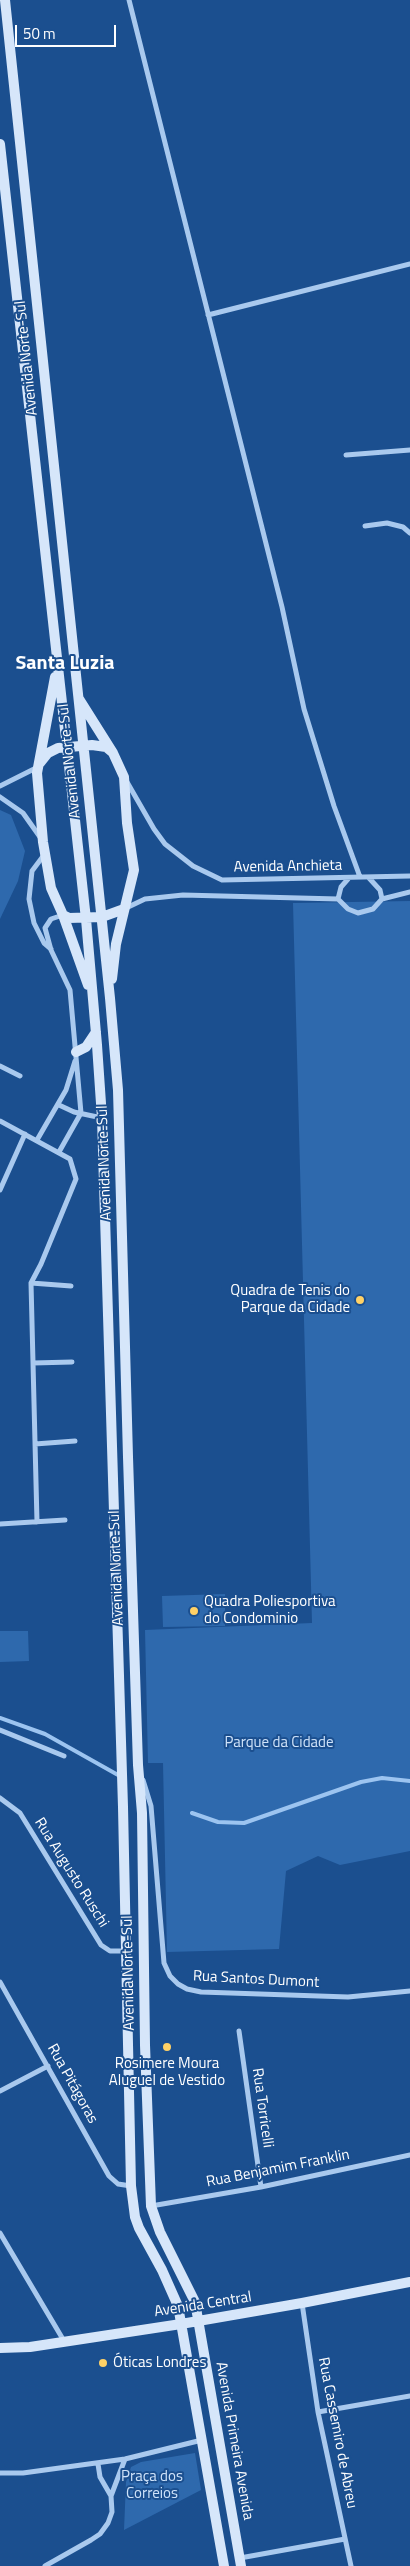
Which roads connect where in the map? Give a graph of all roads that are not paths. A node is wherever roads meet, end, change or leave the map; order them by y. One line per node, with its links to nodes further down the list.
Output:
1 (5, 0): 11 (main road, Avenida Norte-Sul)
2 (129, 0): 5 (street)
3 (0, 144): 10 (main road, Avenida Norte-Sul)
4 (410, 264): 5 (street)
5 (208, 315): 22 (street)
6 (410, 450): 7 (street)
7 (346, 455)
8 (366, 526): 9 (street)
9 (410, 533)
10 (57, 666): 13 (main road, Avenida Norte-Sul); 15 (main road)
11 (77, 697): 12 (main road, Avenida Norte-Sul); 14 (main road)
12 (83, 744): 13 (main road); 14 (main road); 30 (main road, Avenida Norte-Sul)
13 (66, 746): 15 (main road); 31 (main road, Avenida Norte-Sul)
14 (113, 752): 16 (main road)
15 (38, 766): 17 (street); 19 (main road)
16 (124, 777): 24 (street, Avenida Anchieta); 28 (main road)
17 (0, 786)
18 (0, 797): 19 (street)
19 (43, 842): 20 (main road)
20 (44, 855): 29 (main road); 32 (street)
21 (410, 876): 23 (street, Avenida Anchieta)
22 (360, 877): 23 (street, Avenida Anchieta); 24 (street, Avenida Anchieta)
23 (369, 878): 27 (street)
24 (348, 879): 26 (street)
25 (410, 892): 27 (street)
26 (338, 899): 27 (street); 28 (street, Avenida Anchieta)
27 (382, 899)
28 (124, 909): 30 (main road); 33 (main road)
29 (63, 915): 31 (main road); 32 (street); 34 (main road)
30 (102, 917): 31 (main road); 33 (main road, Avenida Norte-Sul)
31 (86, 919): 34 (main road, Avenida Norte-Sul)
32 (51, 950): 36 (street)
33 (110, 998): 58 (main road, Avenida Norte-Sul)
34 (93, 1000): 35 (main road, Avenida Norte-Sul)
35 (96, 1031): 36 (main road); 41 (main road, Avenida Norte-Sul)
36 (76, 1055): 39 (street); 40 (street)
37 (0, 1066): 38 (street)
38 (20, 1076)
39 (59, 1105): 40 (street); 44 (street)
40 (81, 1113): 41 (street); 45 (street)
41 (102, 1118): 60 (main road, Avenida Norte-Sul)
42 (0, 1121): 43 (street)
43 (25, 1134): 44 (street); 46 (street)
44 (37, 1140): 45 (street)
45 (58, 1152): 47 (street)
46 (0, 1190)
47 (30, 1283): 48 (street); 50 (street)
48 (71, 1286)
49 (72, 1362): 50 (street)
50 (33, 1363): 52 (street)
51 (75, 1441): 52 (street)
52 (35, 1444): 54 (street)
53 (65, 1520): 54 (street)
54 (37, 1522): 55 (street)
55 (0, 1524)
56 (0, 1730): 57 (street)
57 (64, 1756)
58 (138, 1765): 62 (street, Rua Santos Dumont); 69 (main road, Avenida Norte-Sul)
59 (0, 1798): 60 (street, Rua Augusto Ruschi)
60 (125, 1951): 67 (main road, Avenida Norte-Sul)
61 (0, 1982): 64 (street, Rua Pitágoras)
62 (410, 1991)
63 (239, 2032): 68 (street, Rua Torricelli)
64 (48, 2066): 65 (street); 67 (street, Rua Pitágoras)
65 (0, 2091)
66 (410, 2155): 68 (street, Rua Benjamim Franklin)
67 (131, 2186): 74 (main road, Avenida Norte-Sul)
68 (261, 2187): 69 (street, Rua Benjamim Franklin)
69 (151, 2206): 73 (main road, Avenida Norte-Sul)
70 (0, 2233): 75 (street)
71 (410, 2282): 72 (main road, Avenida Central)
72 (302, 2304): 73 (main road, Avenida Central); 78 (street, Rua Cassemiro de Abreu)
73 (199, 2321): 74 (main road, Avenida Central); 85 (main road, Avenida Primeira Avenida)
74 (181, 2324): 75 (main road, Avenida Central); 79 (main road, Avenida Primeira Avenida)
75 (64, 2342): 76 (main road, Avenida Central)
76 (0, 2348)
77 (410, 2396): 78 (street)
78 (318, 2412): 84 (street, Rua Cassemiro de Abreu)
79 (202, 2440): 80 (street); 87 (main road, Avenida Primeira Avenida)
80 (125, 2459): 81 (street); 83 (street)
81 (98, 2464): 82 (street); 83 (street)
82 (0, 2473)
83 (112, 2496): 86 (street)
84 (345, 2539): 85 (street); 88 (street, Rua Cassemiro de Abreu)
85 (240, 2562)
86 (45, 2566)
87 (224, 2566)
88 (351, 2566)

